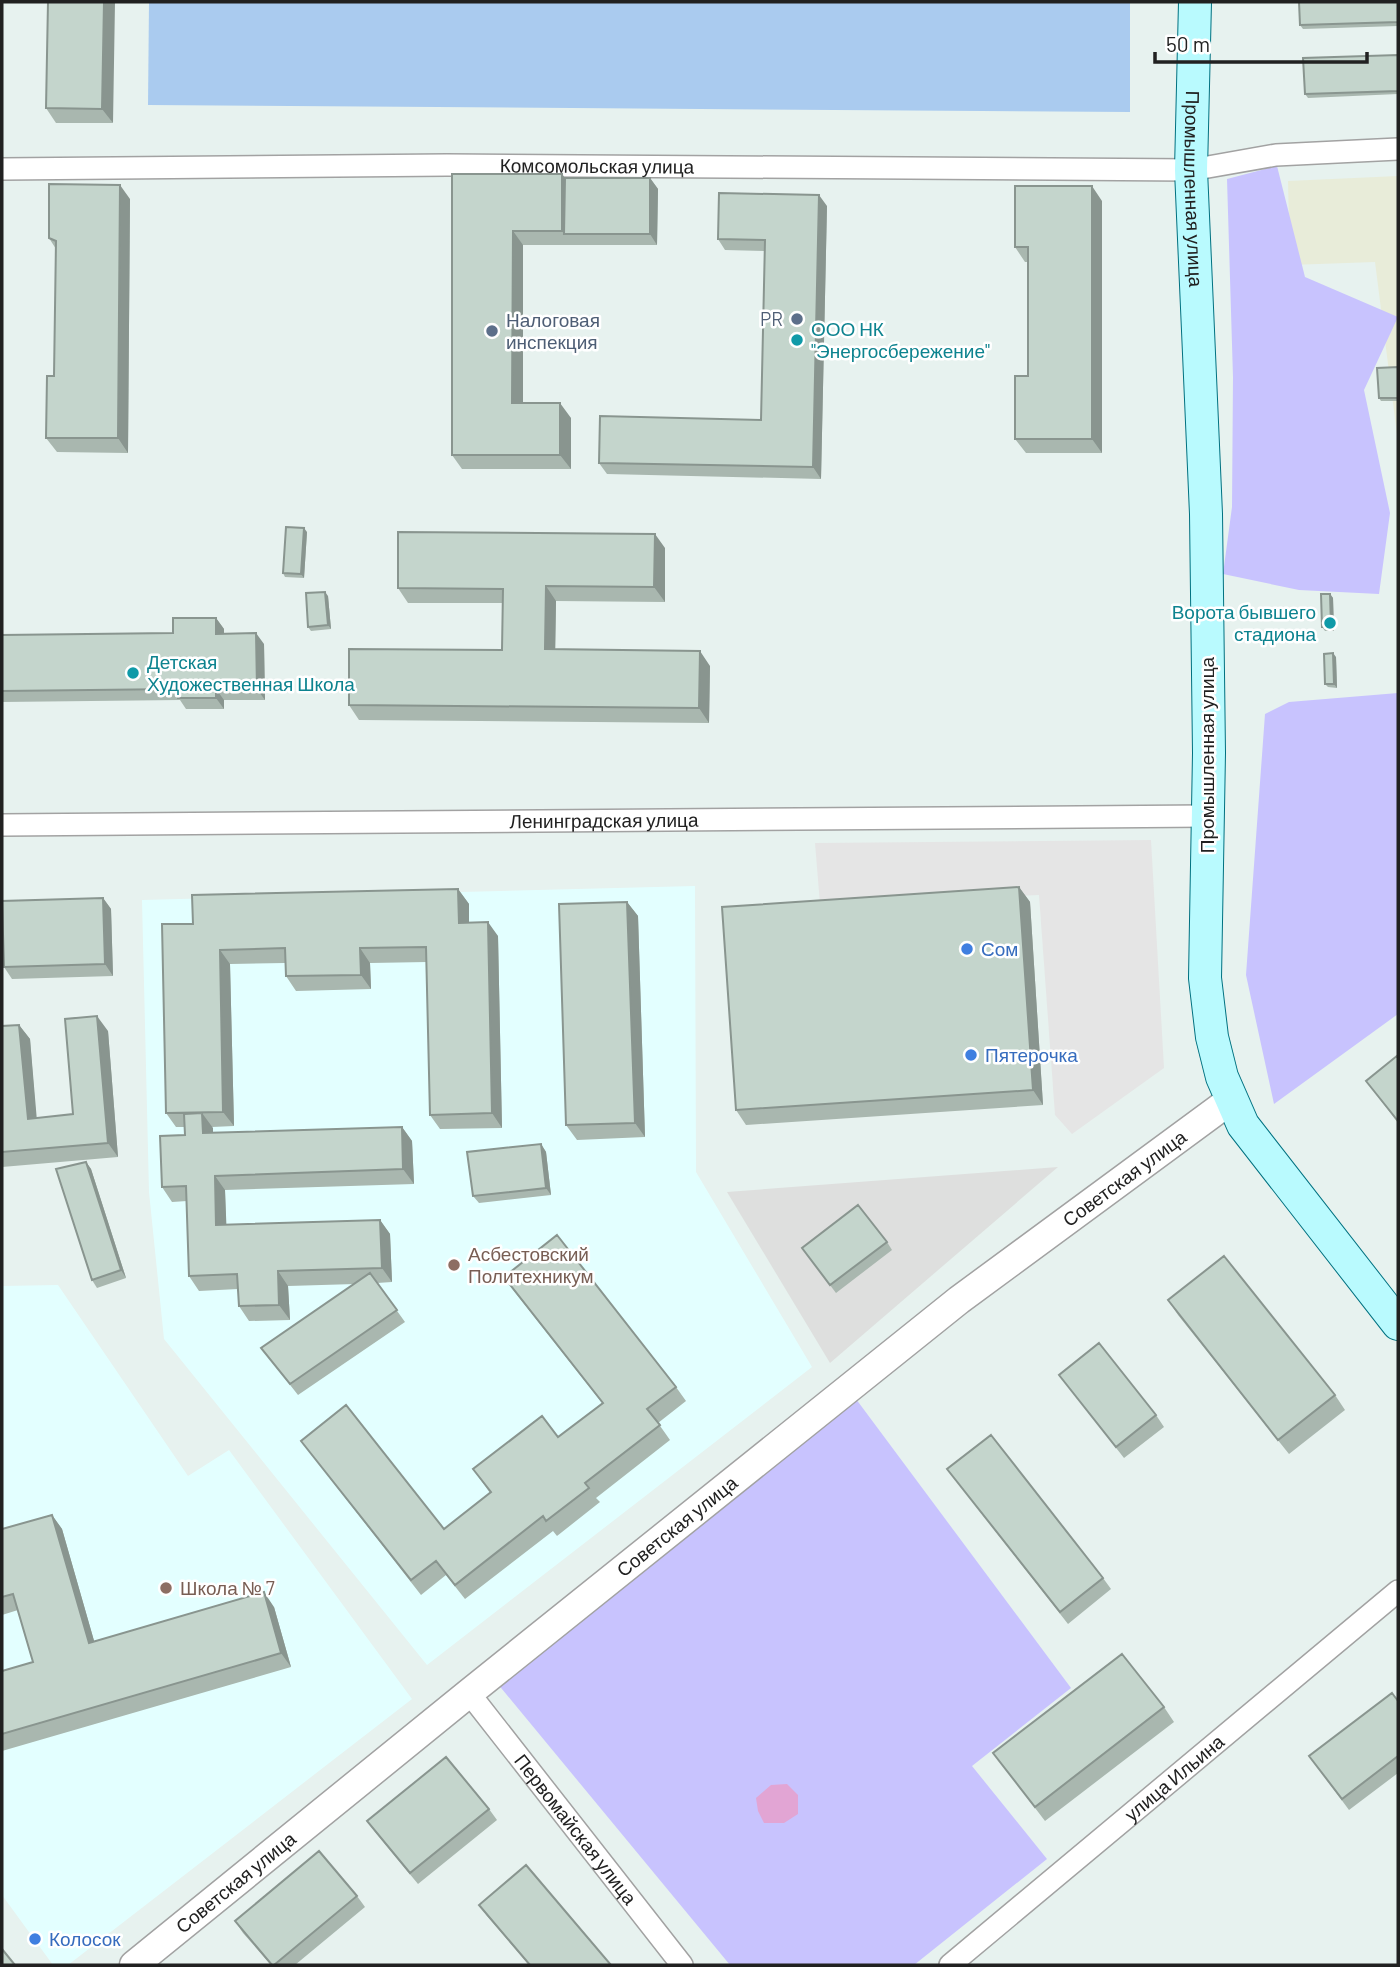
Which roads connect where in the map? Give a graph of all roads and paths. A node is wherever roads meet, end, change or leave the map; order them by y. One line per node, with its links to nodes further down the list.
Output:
1 (1195, 2): 4 (main road, Промышленная улица)
2 (1398, 149): 4 (street, Комсомольская улица)
3 (2, 169): 4 (street, Комсомольская улица)
4 (1191, 170): 5 (main road, Промышленная улица)
5 (1207, 816): 6 (street, Ленинградская улица); 7 (main road, Промышленная улица)
6 (2, 825)
7 (1232, 1099): 8 (main road, Промышленная улица); 10 (street, Советская улица)
8 (1398, 1324)
9 (1398, 1591): 13 (street, улица Ильина)
10 (469, 1693): 11 (street, Советская улица); 12 (street, Первомайская улица)
11 (134, 1965)
12 (682, 1965)
13 (950, 1965)

